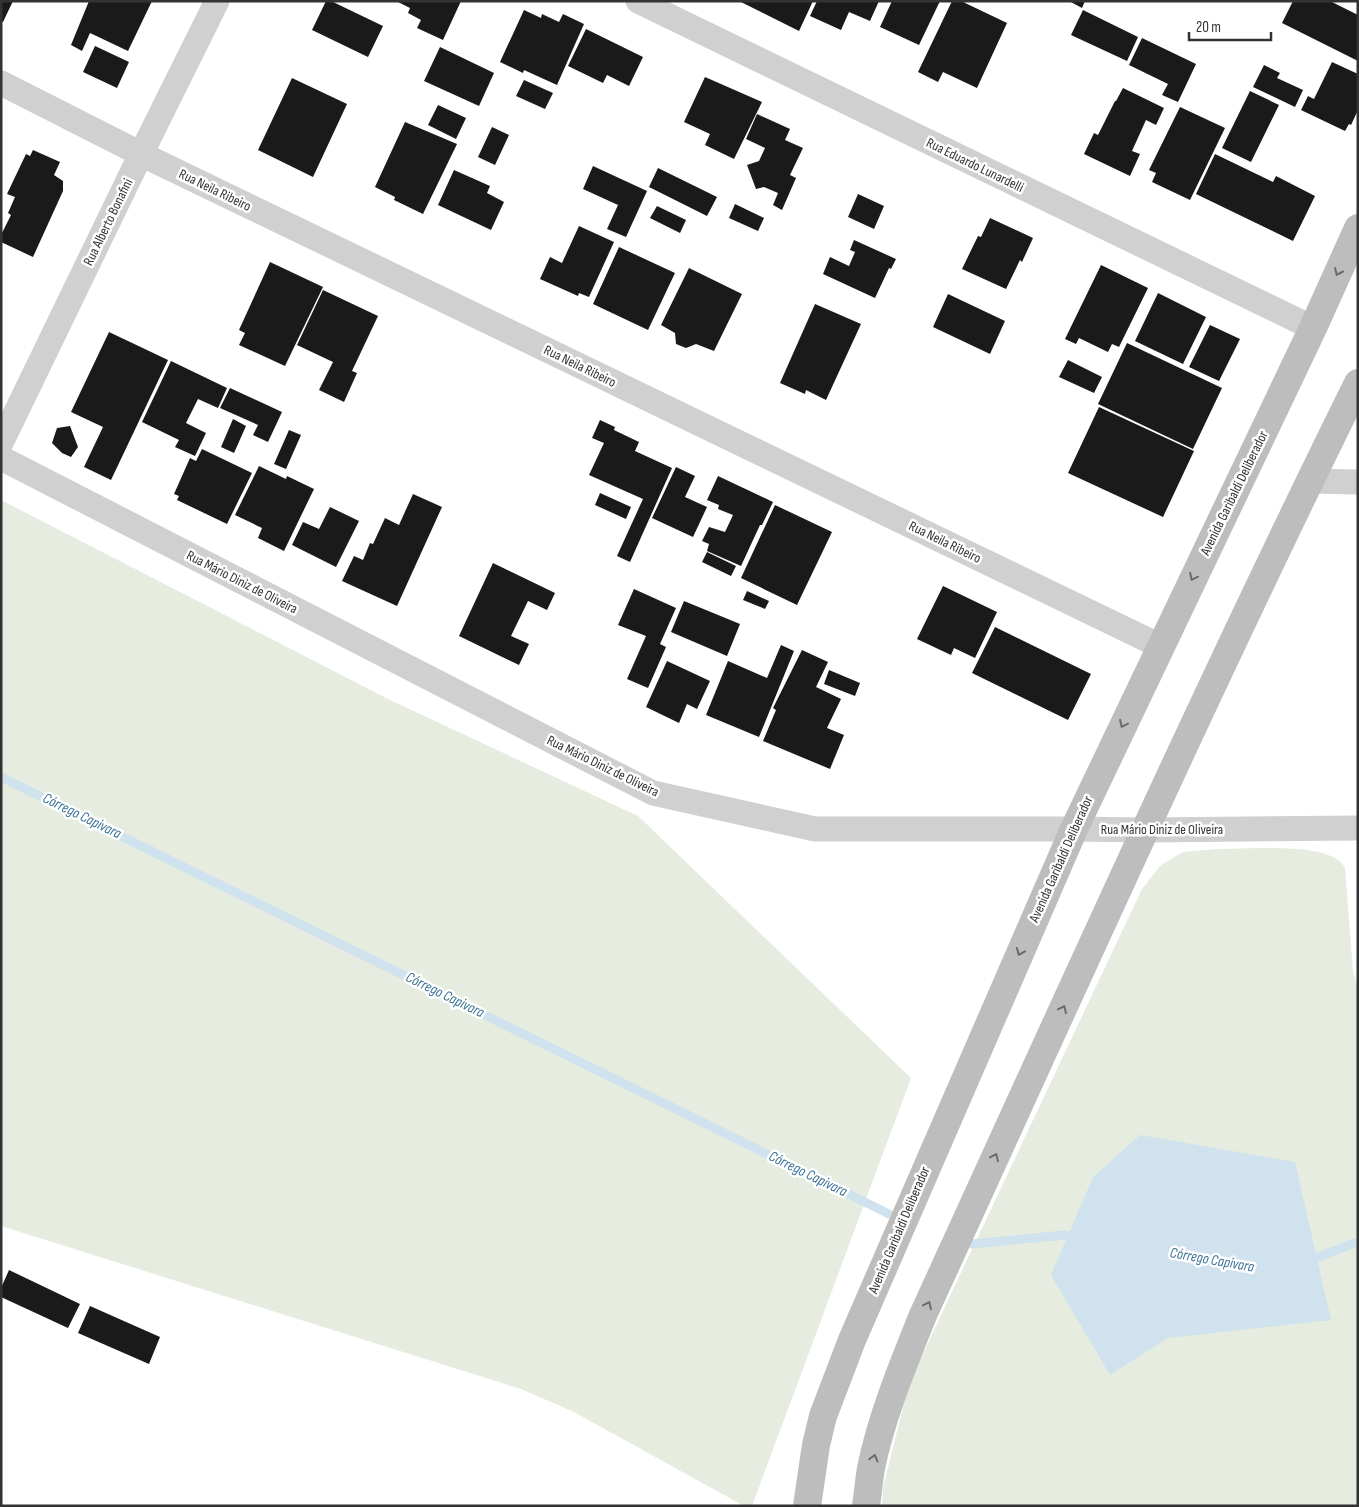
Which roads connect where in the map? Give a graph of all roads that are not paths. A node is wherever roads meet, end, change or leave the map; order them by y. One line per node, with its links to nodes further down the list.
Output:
1 (217, 1): 4 (street, Rua Alberto Bonafini)
2 (638, 1): 6 (street, Rua Eduardo Lunardelli)
3 (1, 83): 4 (street, Rua Neila Ribeiro)
4 (141, 154): 8 (street, Rua Alberto Bonafini); 12 (street, Rua Neila Ribeiro)
5 (1358, 228): 6 (street, Avenida Garibaldi Deliberador, one-way to 6)
6 (1313, 328): 12 (street, Avenida Garibaldi Deliberador, one-way to 12)
7 (1358, 383): 10 (street)
8 (1, 443)
9 (1, 458): 14 (street, Rua Mário Diniz de Oliveira)
10 (1310, 481): 11 (street); 15 (street)
11 (1358, 482)
12 (1160, 646): 14 (street, Avenida Garibaldi Deliberador, one-way to 14)
13 (1358, 828): 15 (street, Rua Mário Diniz de Oliveira)
14 (1074, 829): 15 (street, Rua Mário Diniz de Oliveira); 16 (street, Avenida Garibaldi Deliberador, one-way to 16)
15 (1144, 830): 17 (street, one-way to 15)
16 (807, 1506)
17 (866, 1506)

